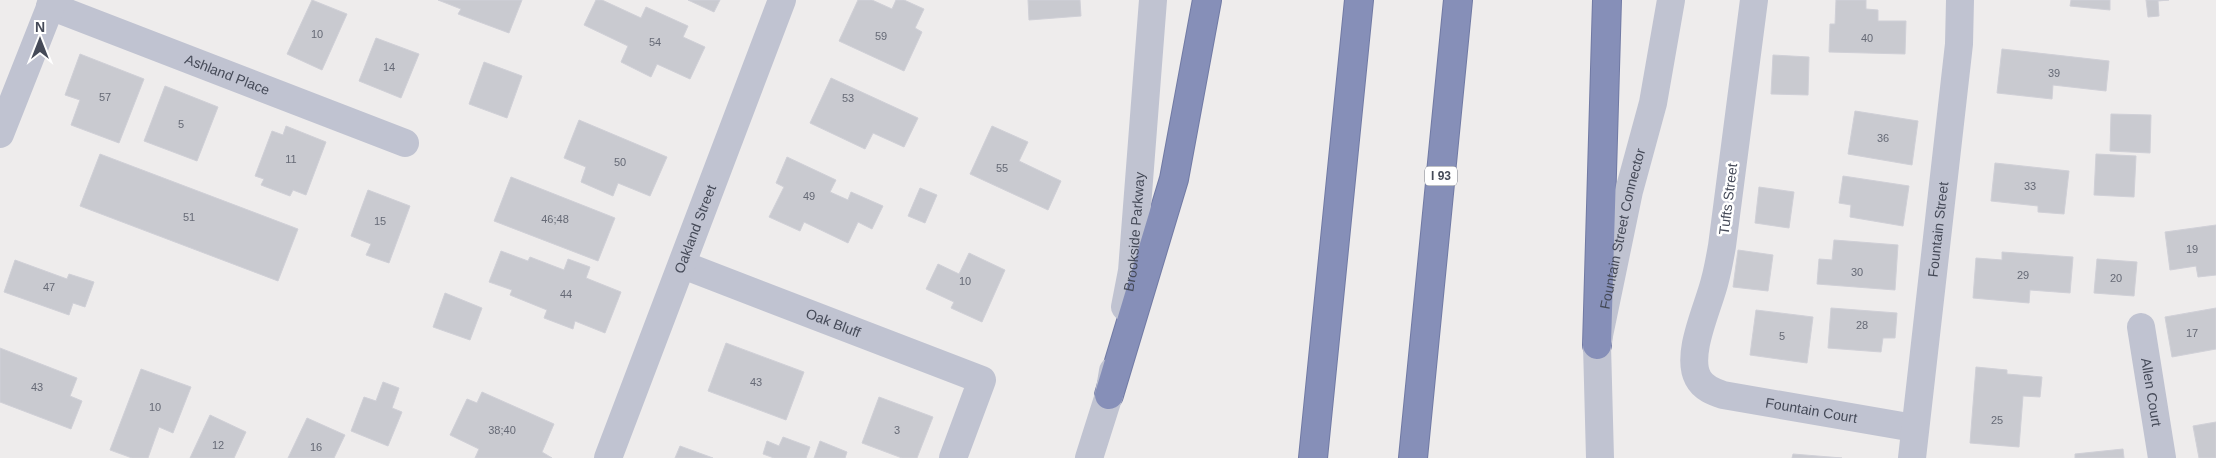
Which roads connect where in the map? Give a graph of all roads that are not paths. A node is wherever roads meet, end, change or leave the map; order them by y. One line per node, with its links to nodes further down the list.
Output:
1 (782, 0): 13 (street, Oakland Street)
2 (1153, 0): 17 (street, Brookside Parkway)
3 (1207, 0): 17 (highway)
4 (1359, 0): 22 (highway)
5 (1458, 0): 23 (highway, I 93)
6 (1607, 0): 15 (highway)
7 (1671, 0): 15 (street, Fountain Street Connector)
8 (1754, 0): 16 (street, Tufts Street)
9 (1960, 0): 18 (street, Fountain Street)
10 (52, 3): 11 (street); 12 (street, Ashland Place)
11 (0, 134)
12 (405, 143)
13 (683, 265): 19 (street, Oakland Street); 20 (street, Oak Bluff)
14 (2141, 327): 26 (street, Allen Court)
15 (1597, 345): 24 (street, Fountain Street Connector)
16 (1710, 389): 18 (street, Fountain Court)
17 (1109, 395): 21 (street, Brookside Parkway)
18 (1914, 428): 25 (street, Fountain Street)
19 (608, 458)
20 (953, 458)
21 (1090, 458)
22 (1313, 458)
23 (1413, 458)
24 (1600, 458)
25 (1912, 458)
26 (2162, 458)

